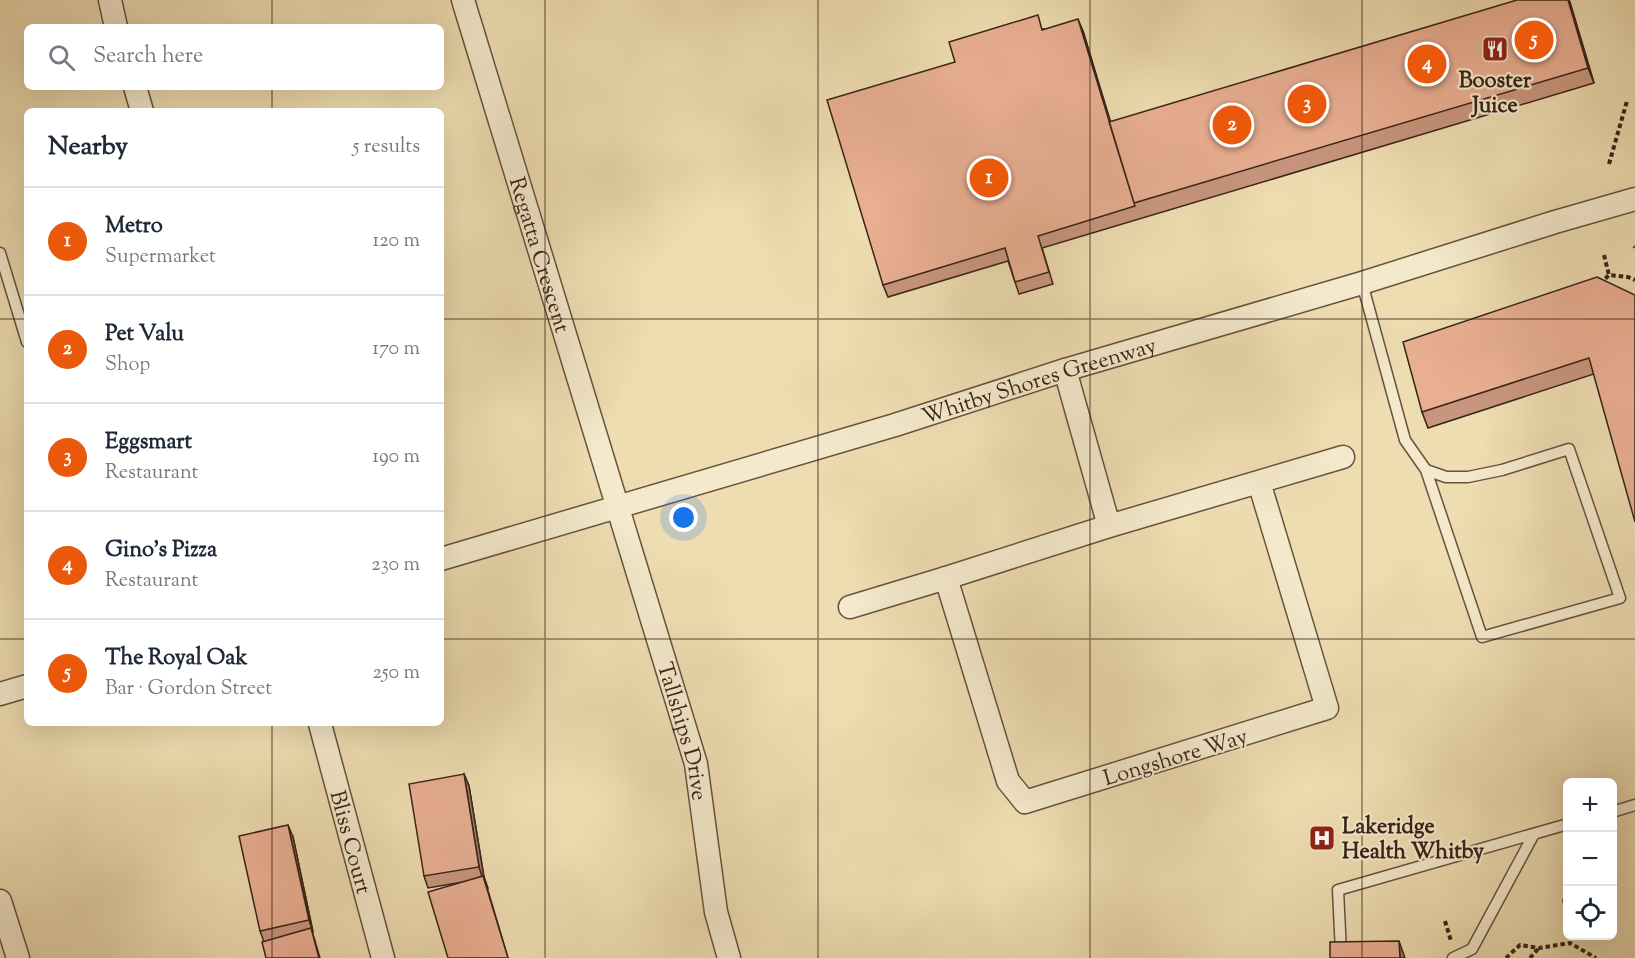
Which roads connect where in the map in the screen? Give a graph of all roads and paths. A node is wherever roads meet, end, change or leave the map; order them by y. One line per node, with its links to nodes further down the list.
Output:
1 (111, 0): 3 (street)
2 (463, 0): 20 (street, Regatta Crescent)
3 (115, 24)
4 (136, 90): 6 (street)
5 (1627, 101): 7 (path)
6 (141, 108)
7 (1609, 164)
8 (1635, 199): 13 (street, Whitby Shores Greenway)
9 (0, 253): 15 (lane)
10 (1604, 255): 11 (path)
11 (1609, 275): 12 (path); 14 (path)
12 (1635, 280)
13 (1362, 283): 16 (street, Whitby Shores Greenway); 18 (lane)
14 (1591, 287)
15 (24, 332)
16 (1065, 370): 20 (street, Whitby Shores Greenway); 21 (street)
17 (1343, 457): 19 (street)
18 (1426, 470): 18 (lane)
19 (1259, 482): 21 (street); 23 (street, Longshore Way)
20 (618, 507): 22 (street, Whitby Shores Greenway); 39 (street, Tallships Drive)
21 (1108, 526): 23 (street)
22 (444, 558)
23 (946, 578): 24 (street)
24 (849, 607)
25 (24, 687): 26 (street)
26 (0, 694)
27 (321, 726): 38 (street, Bliss Court)
28 (1635, 805): 29 (lane)
29 (1617, 810)
30 (1563, 825): 31 (lane)
31 (1534, 834): 36 (lane); 40 (lane)
32 (0, 901): 37 (street)
33 (1570, 940): 34 (path)
34 (1570, 943): 35 (path); 43 (path)
35 (1539, 948): 41 (path); 42 (path)
36 (1341, 952)
37 (18, 958)
38 (383, 958)
39 (729, 958)
40 (1453, 958)
41 (1508, 958)
42 (1530, 958)
43 (1596, 958)

